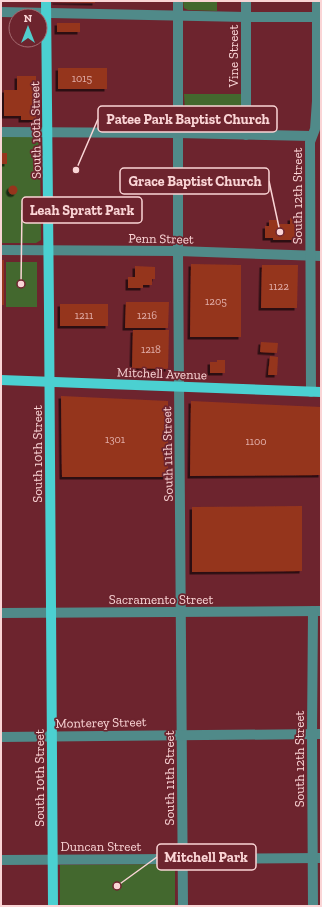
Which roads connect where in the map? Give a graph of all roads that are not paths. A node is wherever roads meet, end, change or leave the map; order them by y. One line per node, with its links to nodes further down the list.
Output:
1 (178, 1): 5 (street, South 11th Street)
2 (246, 1): 6 (street, Vine Street)
3 (317, 1): 7 (street, South 12th Street)
4 (48, 12): 5 (street)
5 (178, 16): 6 (street); 11 (street, South 11th Street)
6 (246, 17): 7 (street); 12 (street, Vine Street)
7 (319, 18): 13 (street, South 12th Street)
8 (47, 48): 10 (main road, South 10th Street)
9 (1, 132): 10 (street)
10 (48, 132): 11 (street); 15 (main road, South 10th Street)
11 (178, 133): 12 (street); 16 (street, South 11th Street)
12 (246, 135): 13 (street)
13 (311, 136): 17 (street, South 12th Street)
14 (1, 250): 15 (street, Penn Street)
15 (49, 250): 16 (street, Penn Street); 20 (main road, South 10th Street)
16 (178, 251): 17 (street, Penn Street); 21 (street, South 11th Street)
17 (310, 256): 18 (street, Penn Street); 22 (street, South 12th Street)
18 (321, 256)
19 (1, 380): 20 (main road, Mitchell Avenue)
20 (49, 382): 21 (main road, Mitchell Avenue); 24 (main road, South 10th Street)
21 (179, 386): 22 (main road, Mitchell Avenue); 25 (street, South 11th Street)
22 (316, 392)
23 (317, 611): 25 (street, Sacramento Street); 28 (street, South 12th Street)
24 (50, 612): 25 (street, Sacramento Street); 26 (street, Sacramento Street); 29 (main road, South 10th Street)
25 (181, 612): 27 (street, South 11th Street)
26 (1, 613)
27 (182, 734): 28 (street, Monterey Street); 29 (street, Monterey Street); 32 (street, South 11th Street)
28 (317, 734): 31 (street, South 12th Street)
29 (52, 736): 30 (street, Monterey Street); 34 (main road, South 10th Street)
30 (1, 737)
31 (317, 858): 32 (street, Duncan Street); 37 (street, South 12th Street)
32 (182, 859): 34 (street, Duncan Street); 36 (street, South 11th Street)
33 (1, 860): 34 (street, Duncan Street)
34 (53, 860): 35 (main road, South 10th Street)
35 (53, 906)
36 (183, 906)
37 (313, 906)

